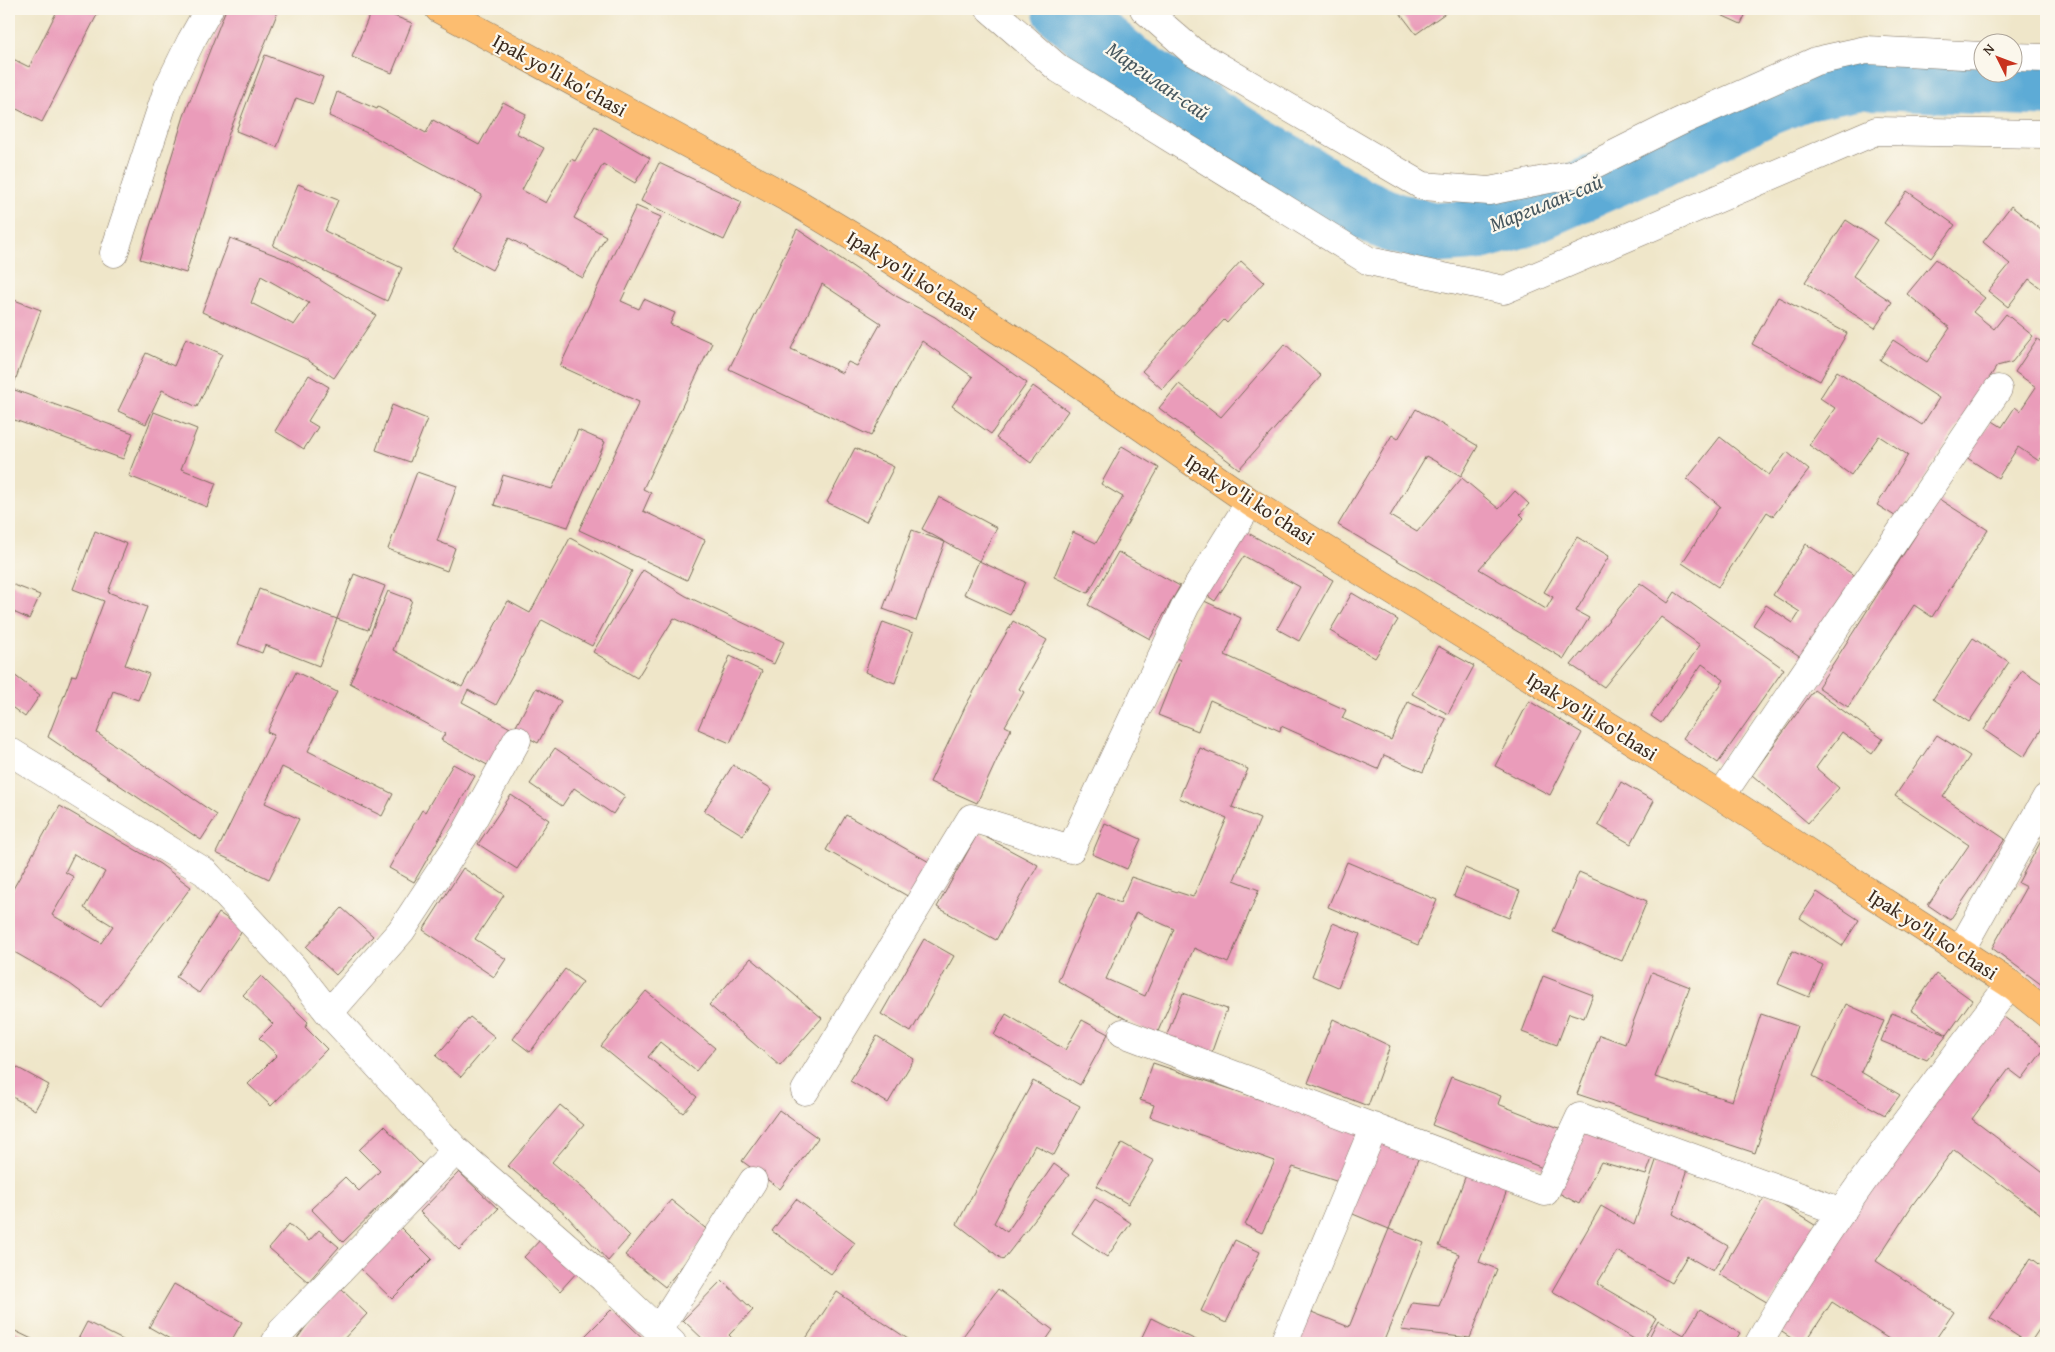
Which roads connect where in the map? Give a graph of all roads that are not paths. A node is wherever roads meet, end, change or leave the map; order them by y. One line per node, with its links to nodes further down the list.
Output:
1 (209, 9): 9 (street)
2 (439, 9): 11 (main road, Ipak yo'li ko'chasi)
3 (990, 9): 8 (street)
4 (1144, 9): 5 (street)
5 (1972, 55)
6 (2022, 57): 7 (street)
7 (2046, 58)
8 (2046, 134)
9 (114, 253)
10 (1998, 389): 14 (street)
11 (1250, 502): 14 (main road, Ipak yo'li ko'chasi); 21 (street)
12 (517, 740): 18 (street)
13 (9, 751): 18 (street)
14 (1720, 796): 16 (main road, Ipak yo'li ko'chasi)
15 (2046, 798): 16 (street)
16 (1960, 951): 17 (main road, Ipak yo'li ko'chasi)
17 (2010, 984): 19 (main road, Ipak yo'li ko'chasi); 25 (street)
18 (329, 1013): 23 (street)
19 (2046, 1014)
20 (1123, 1033): 22 (street)
21 (805, 1090)
22 (1374, 1127): 25 (street); 28 (street)
23 (456, 1150): 26 (street); 27 (street)
24 (753, 1181): 26 (street)
25 (1842, 1212): 29 (street)
26 (666, 1336)
27 (275, 1343)
28 (1284, 1343)
29 (1759, 1343)

